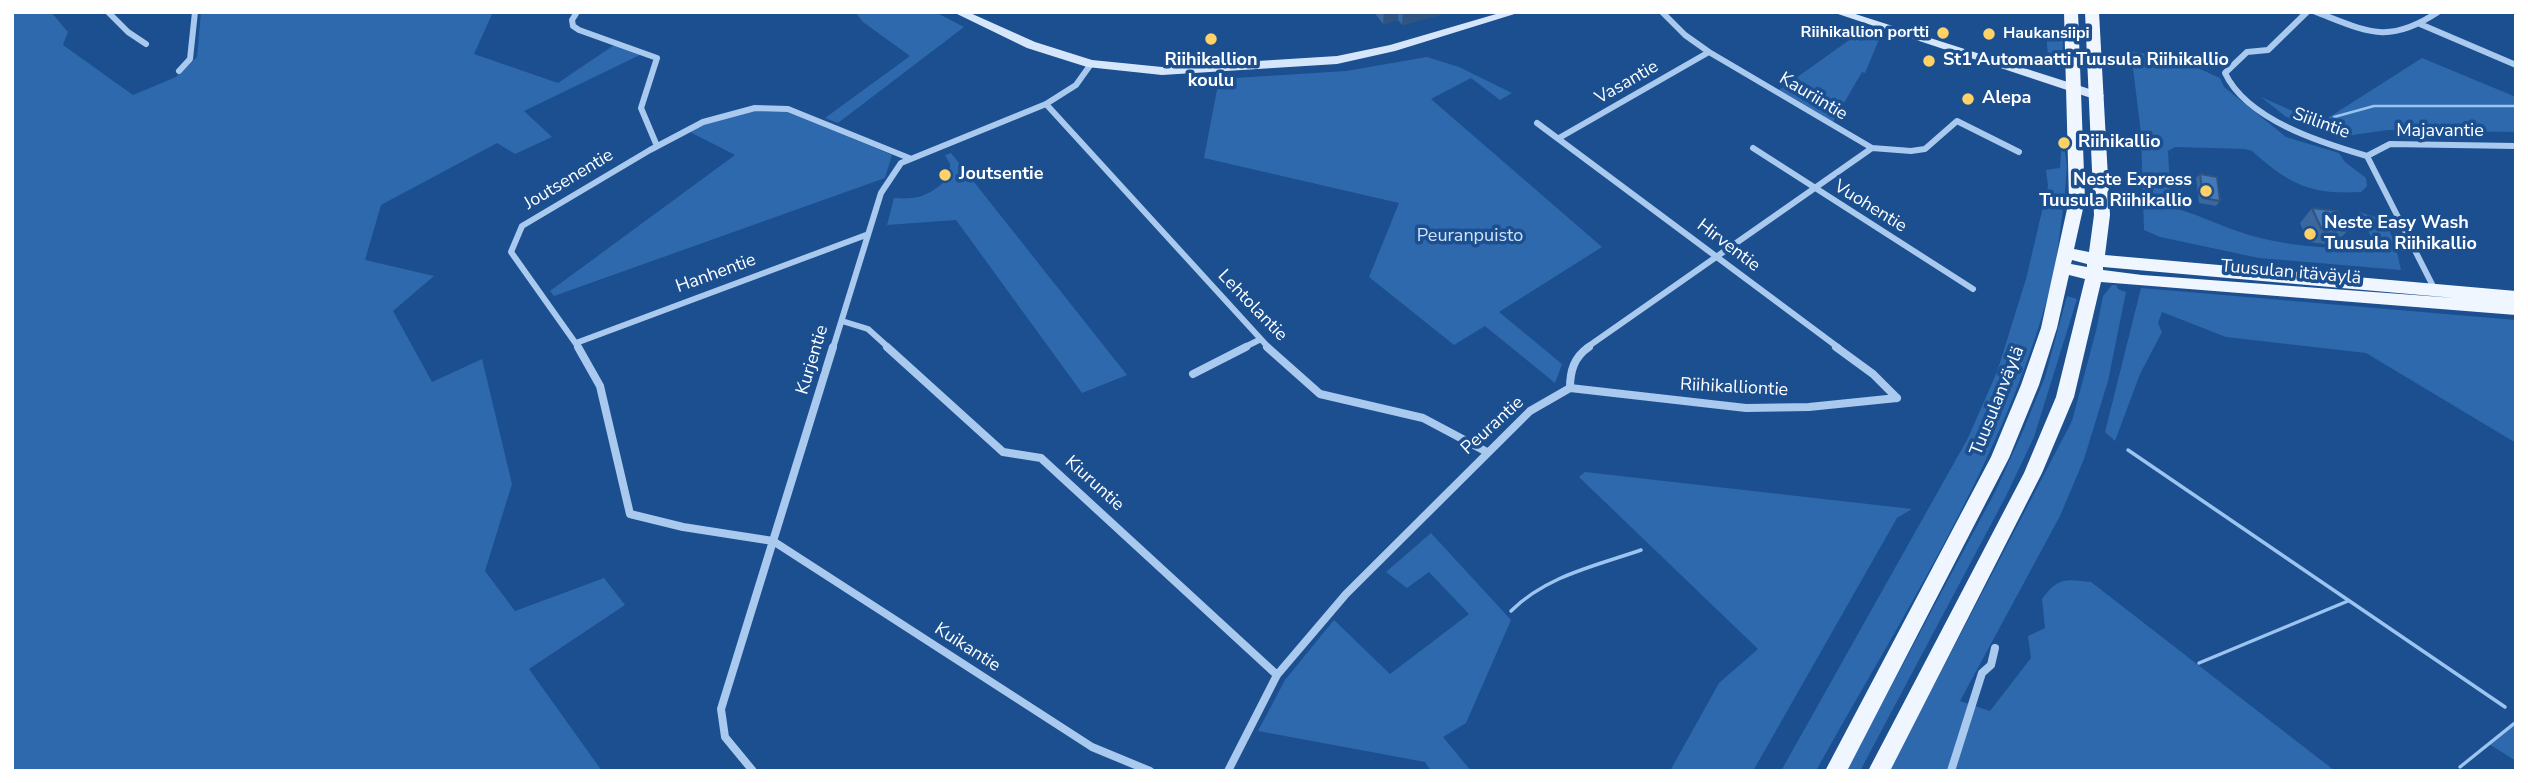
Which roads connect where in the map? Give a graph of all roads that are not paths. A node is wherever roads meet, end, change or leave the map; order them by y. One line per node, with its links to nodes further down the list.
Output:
1 (108, 12): 15 (street)
2 (195, 12): 19 (street)
3 (577, 12): 25 (street)
4 (958, 12): 17 (street)
5 (1516, 12): 17 (street)
6 (1662, 12): 16 (street, Kauriintie)
7 (1837, 12): 20 (street)
8 (1858, 12): 20 (street)
9 (2071, 12): 20 (main road, Tuusulanväylä)
10 (2092, 12): 21 (main road)
11 (2307, 12): 30 (street, Siilintie)
12 (2316, 12): 14 (street)
13 (2438, 12): 14 (street)
14 (2420, 24): 18 (street)
15 (146, 44)
16 (1709, 52): 24 (street, Vasantie); 28 (street, Kauriintie)
17 (1091, 64): 22 (street, Kurjentie)
18 (2516, 65)
19 (179, 71)
20 (2075, 85): 21 (street); 35 (main road, Tuusulanväylä)
21 (2098, 92): 36 (main road)
22 (1046, 104): 31 (street, Kurjentie); 42 (street, Lehtolantie)
23 (1537, 123): 24 (street, Hirventie)
24 (1559, 138): 34 (street, Hirventie)
25 (657, 146): 31 (street, Joutsenentie); 43 (street, Joutsenentie)
26 (2516, 146): 30 (street, Majavantie)
27 (1753, 148): 32 (street, Vuohentie)
28 (1872, 148): 29 (street, Kauriintie); 32 (street)
29 (2019, 152)
30 (2367, 156): 39 (street, Siilintie)
31 (909, 158): 33 (street, Kurjentie)
32 (1814, 189): 34 (street); 37 (street, Vuohentie)
33 (866, 235): 41 (street, Kurjentie); 43 (street, Hanhentie)
34 (1717, 257): 45 (street); 46 (street, Hirventie)
35 (2065, 260): 36 (main road, Tuusulan itäväylä); 54 (main road, Tuusulanväylä)
36 (2095, 268): 39 (main road, Tuusulan itäväylä); 55 (main road)
37 (1973, 289)
38 (2516, 297): 39 (main road, Tuusulan itäväylä)
39 (2439, 298): 40 (main road, Tuusulan itäväylä)
40 (2516, 309)
41 (842, 321): 48 (street, Kurjentie); 50 (street, Kiuruntie)
42 (1259, 340): 44 (street); 47 (street, Lehtolantie)
43 (576, 343): 48 (street, Joutsenentie)
44 (1193, 374)
45 (1570, 388): 46 (street, Riihikalliontie); 47 (street, Peurantie)
46 (1897, 398)
47 (1487, 452): 50 (street, Peurantie)
48 (773, 541): 51 (street, Kurjentie); 52 (street, Kuikantie)
49 (1995, 648): 56 (street)
50 (1277, 675): 53 (street, Peurantie)
51 (753, 771)
52 (1150, 771)
53 (1228, 771)
54 (1836, 771)
55 (1879, 771)
56 (1951, 771)

